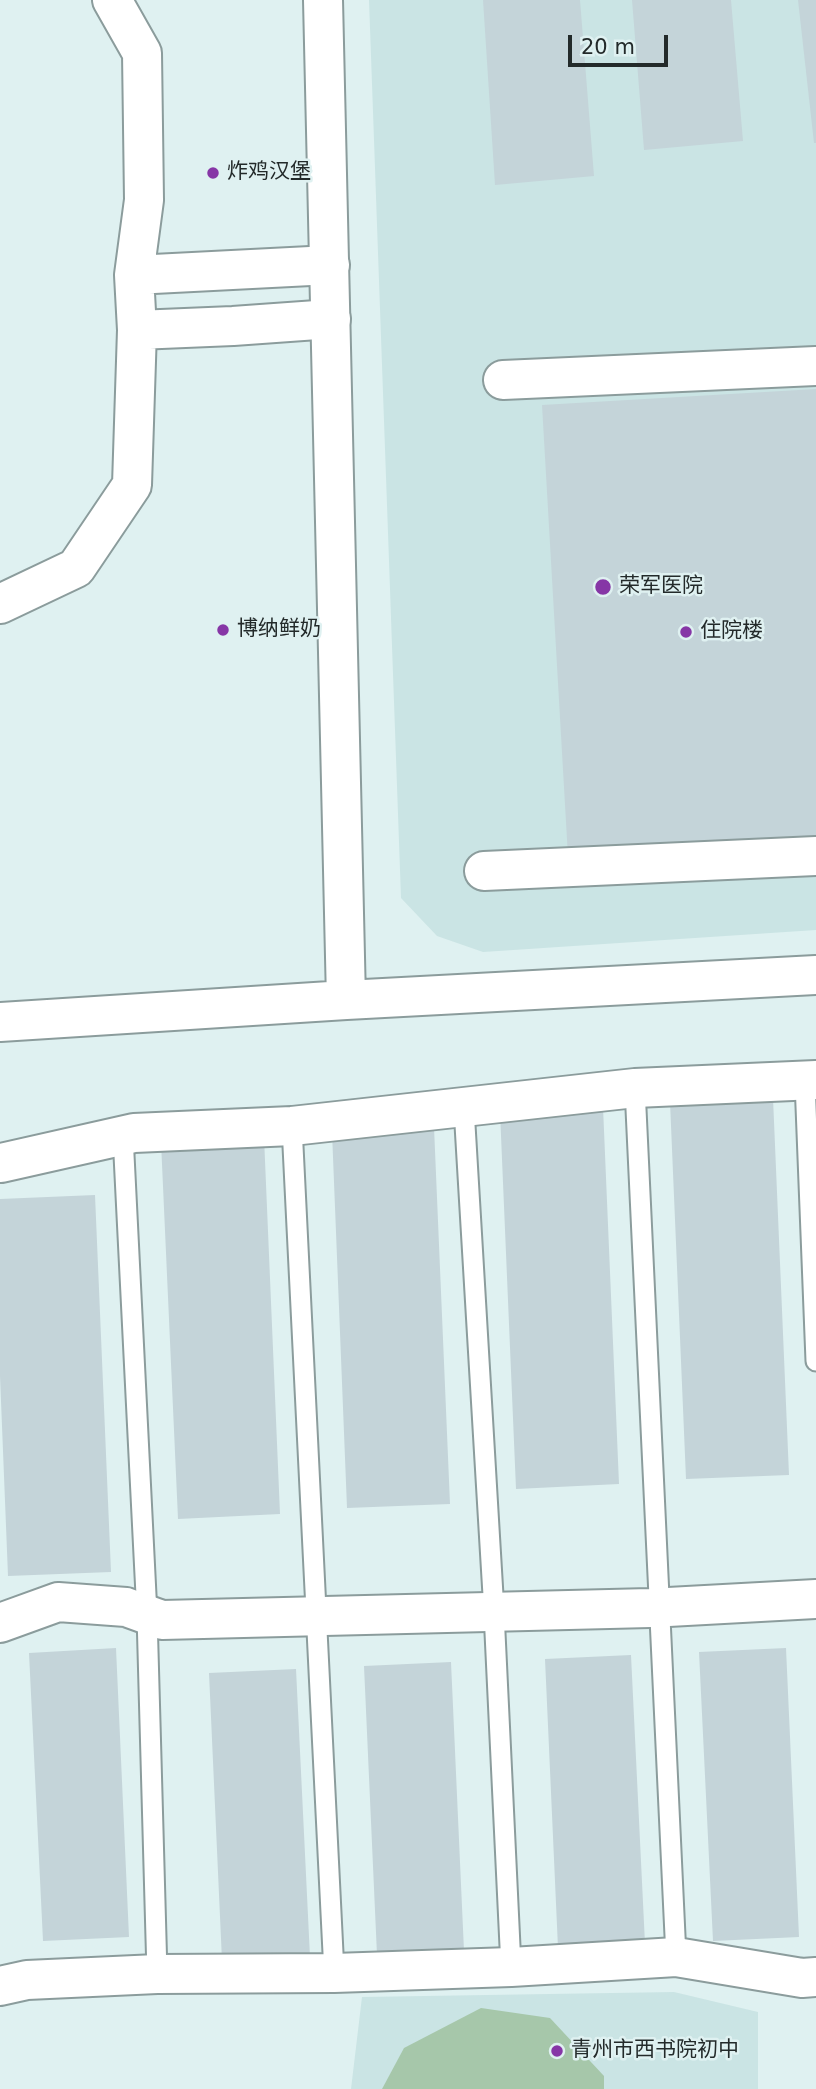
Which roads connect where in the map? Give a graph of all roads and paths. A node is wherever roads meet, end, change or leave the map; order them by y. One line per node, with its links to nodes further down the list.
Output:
1 (112, 0): 4 (street)
2 (323, 0): 3 (street)
3 (330, 265): 4 (street); 5 (street)
4 (134, 275): 6 (street)
5 (331, 318): 6 (street); 13 (street)
6 (137, 330): 9 (street)
7 (816, 366): 8 (street)
8 (503, 380)
9 (0, 604)
10 (816, 856): 11 (street)
11 (484, 871)
12 (816, 975): 13 (street)
13 (346, 1000): 14 (street)
14 (0, 1022)
15 (811, 1080): 16 (street); 21 (lane)
16 (635, 1088): 17 (street); 23 (lane)
17 (464, 1108): 18 (street); 24 (lane)
18 (292, 1126): 19 (street); 26 (lane)
19 (123, 1135): 20 (street); 25 (lane)
20 (1, 1163)
21 (816, 1361)
22 (816, 1599): 23 (street)
23 (659, 1607): 24 (street); 28 (lane)
24 (494, 1612): 26 (street); 29 (lane)
25 (148, 1615): 26 (street); 27 (street); 31 (lane)
26 (316, 1616): 30 (lane)
27 (0, 1623)
28 (676, 1956): 29 (street); 32 (street)
29 (511, 1966): 30 (street)
30 (334, 1973): 31 (street)
31 (157, 1974): 33 (street)
32 (816, 1977)
33 (0, 1986)

